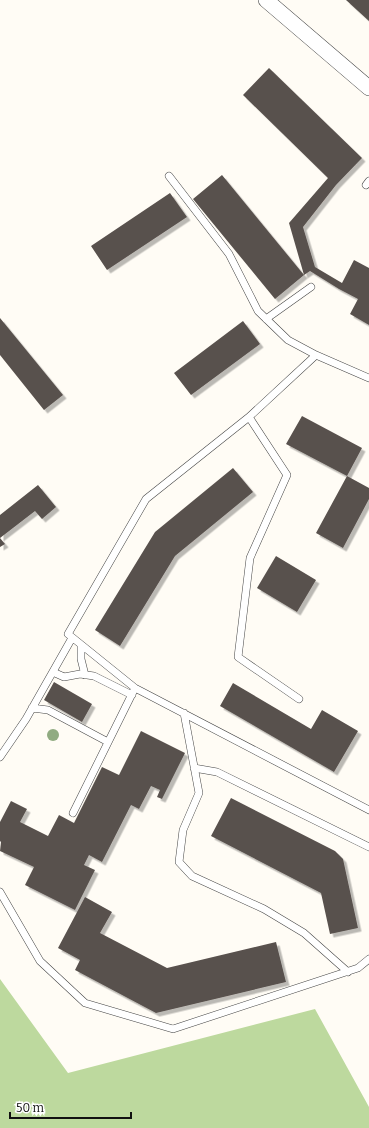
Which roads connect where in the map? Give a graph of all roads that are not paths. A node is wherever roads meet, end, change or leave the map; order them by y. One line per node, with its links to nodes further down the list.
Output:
1 (266, 0): 2 (street)
2 (369, 88)
3 (169, 176): 5 (lane)
4 (311, 287): 5 (lane)
5 (266, 320): 6 (lane)
6 (316, 355): 7 (lane); 8 (lane)
7 (369, 378)
8 (249, 417): 9 (lane); 14 (lane)
9 (72, 638): 10 (lane); 11 (lane)
10 (81, 645): 12 (lane); 13 (lane)
11 (53, 672): 12 (lane); 15 (lane)
12 (85, 675): 13 (lane)
13 (134, 691): 16 (lane); 17 (lane)
14 (299, 699)
15 (32, 708): 17 (lane); 18 (lane)
16 (184, 714): 19 (lane); 20 (lane)
17 (108, 742): 21 (lane)
18 (0, 757)
19 (194, 768): 22 (lane); 25 (lane)
20 (369, 810)
21 (73, 814)
22 (369, 848)
23 (0, 892): 25 (lane)
24 (369, 959): 25 (lane)
25 (348, 972)

